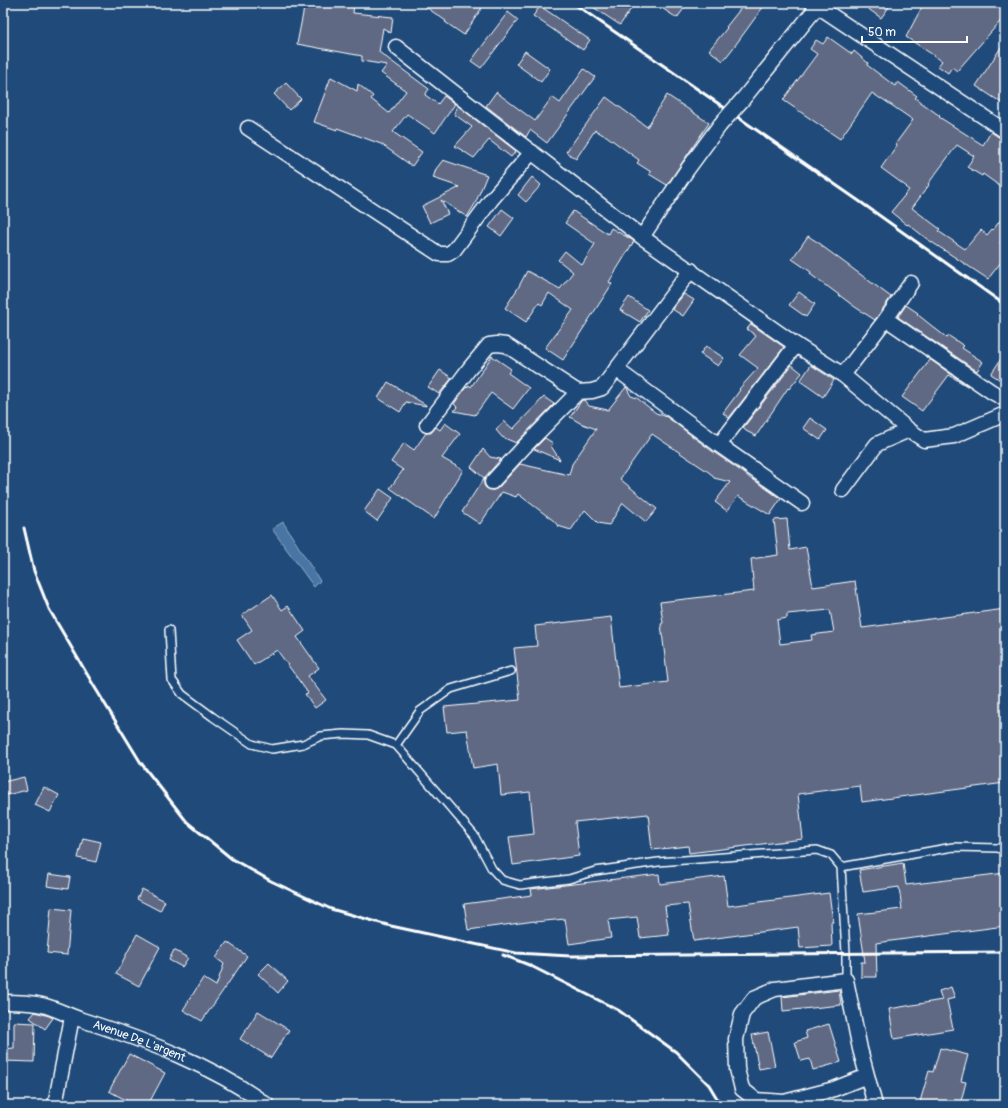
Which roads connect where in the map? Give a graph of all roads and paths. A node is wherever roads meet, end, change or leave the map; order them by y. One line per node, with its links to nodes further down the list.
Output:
1 (815, 5): 4 (street); 6 (street, bridge)
2 (396, 47): 5 (street)
3 (248, 128): 5 (street)
4 (1005, 131)
5 (532, 152): 6 (street)
6 (642, 237): 7 (street)
7 (691, 270): 10 (street); 11 (street)
8 (911, 283): 9 (street)
9 (886, 319): 12 (street); 14 (street)
10 (796, 345): 12 (street); 18 (street)
11 (616, 369): 13 (street); 18 (street)
12 (843, 375): 17 (street)
13 (578, 392): 16 (street); 19 (street)
14 (1005, 399)
15 (1005, 414): 17 (street)
16 (427, 425)
17 (909, 430): 20 (street)
18 (719, 445): 21 (street)
19 (492, 482)
20 (843, 490)
21 (802, 503)
22 (169, 630): 24 (lane)
23 (511, 671): 24 (lane)
24 (396, 745): 26 (lane)
25 (1005, 850): 26 (lane)
26 (841, 868): 27 (lane)
27 (846, 980): 30 (street); 30 (street)
28 (3, 1002): 29 (street, Avenue De L'argent)
29 (72, 1017): 31 (street); 32 (street, Avenue De L'argent)
30 (867, 1076): 33 (street)
31 (55, 1105)
32 (267, 1105)
33 (876, 1105)

